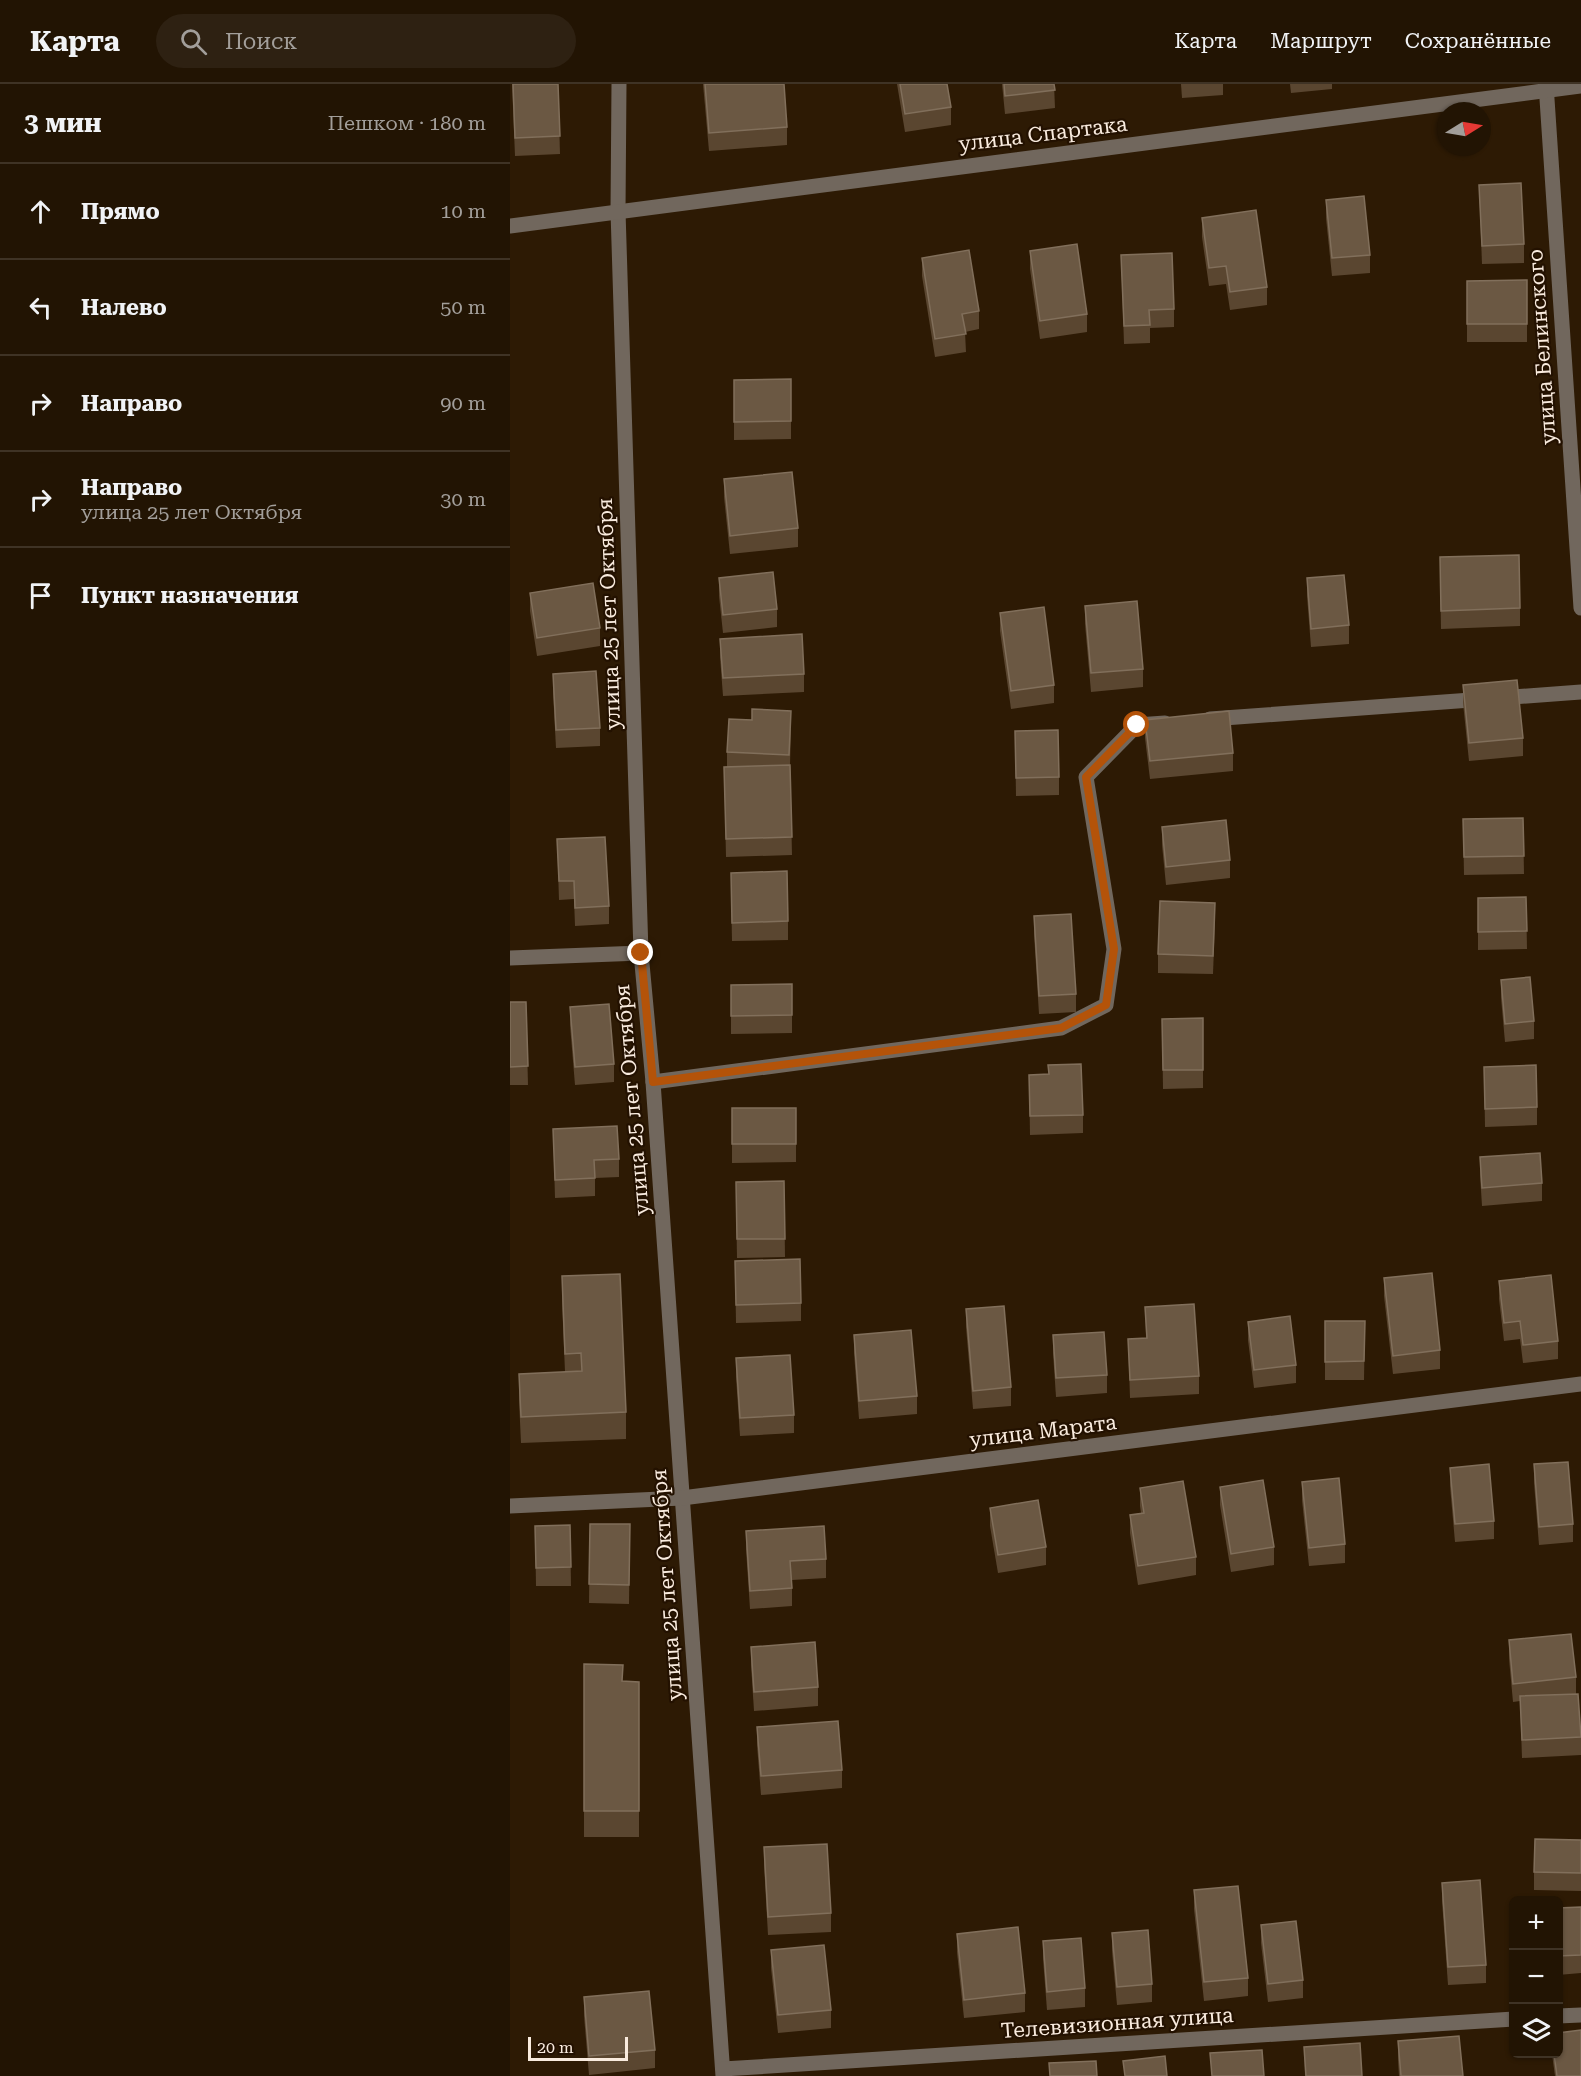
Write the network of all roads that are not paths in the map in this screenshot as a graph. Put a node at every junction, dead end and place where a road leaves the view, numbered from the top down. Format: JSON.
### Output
{"nodes":[{"id":1,"x":619,"y":84,"type":"edge"},
{"id":2,"x":1581,"y":86,"type":"edge"},
{"id":3,"x":1546,"y":87,"type":"edge"},
{"id":4,"x":618,"y":211,"type":"junction"},
{"id":5,"x":510,"y":226,"type":"edge"},
{"id":6,"x":1581,"y":608,"type":"edge"},
{"id":7,"x":1581,"y":693,"type":"edge"},
{"id":8,"x":641,"y":953,"type":"junction"},
{"id":9,"x":510,"y":958,"type":"edge"},
{"id":10,"x":653,"y":1082,"type":"junction"},
{"id":11,"x":1581,"y":1384,"type":"edge"},
{"id":12,"x":682,"y":1498,"type":"junction"},
{"id":13,"x":510,"y":1506,"type":"edge"},
{"id":14,"x":1581,"y":2014,"type":"edge"},
{"id":15,"x":1563,"y":2016,"type":"edge"},
{"id":16,"x":1509,"y":2019,"type":"edge"},
{"id":17,"x":723,"y":2072,"type":"edge"}],
"edges":[{"from":1,"to":4,"type":"street","name":"улица 25 лет Октября"},
{"from":2,"to":3,"type":"street","name":"улица Спартака"},
{"from":3,"to":4,"type":"street","name":"улица Спартака"},
{"from":3,"to":6,"type":"street","name":"улица Белинского"},
{"from":4,"to":5,"type":"street","name":"улица Спартака"},
{"from":4,"to":8,"type":"street","name":"улица 25 лет Октября"},
{"from":7,"to":10,"type":"street"},
{"from":8,"to":9,"type":"street"},
{"from":8,"to":10,"type":"street","name":"улица 25 лет Октября"},
{"from":10,"to":12,"type":"street","name":"улица 25 лет Октября"},
{"from":11,"to":12,"type":"street","name":"улица Марата"},
{"from":12,"to":13,"type":"street","name":"улица Марата"},
{"from":12,"to":17,"type":"street","name":"улица 25 лет Октября"},
{"from":14,"to":15,"type":"street"},
{"from":16,"to":17,"type":"street","name":"Телевизионная улица"}]}
